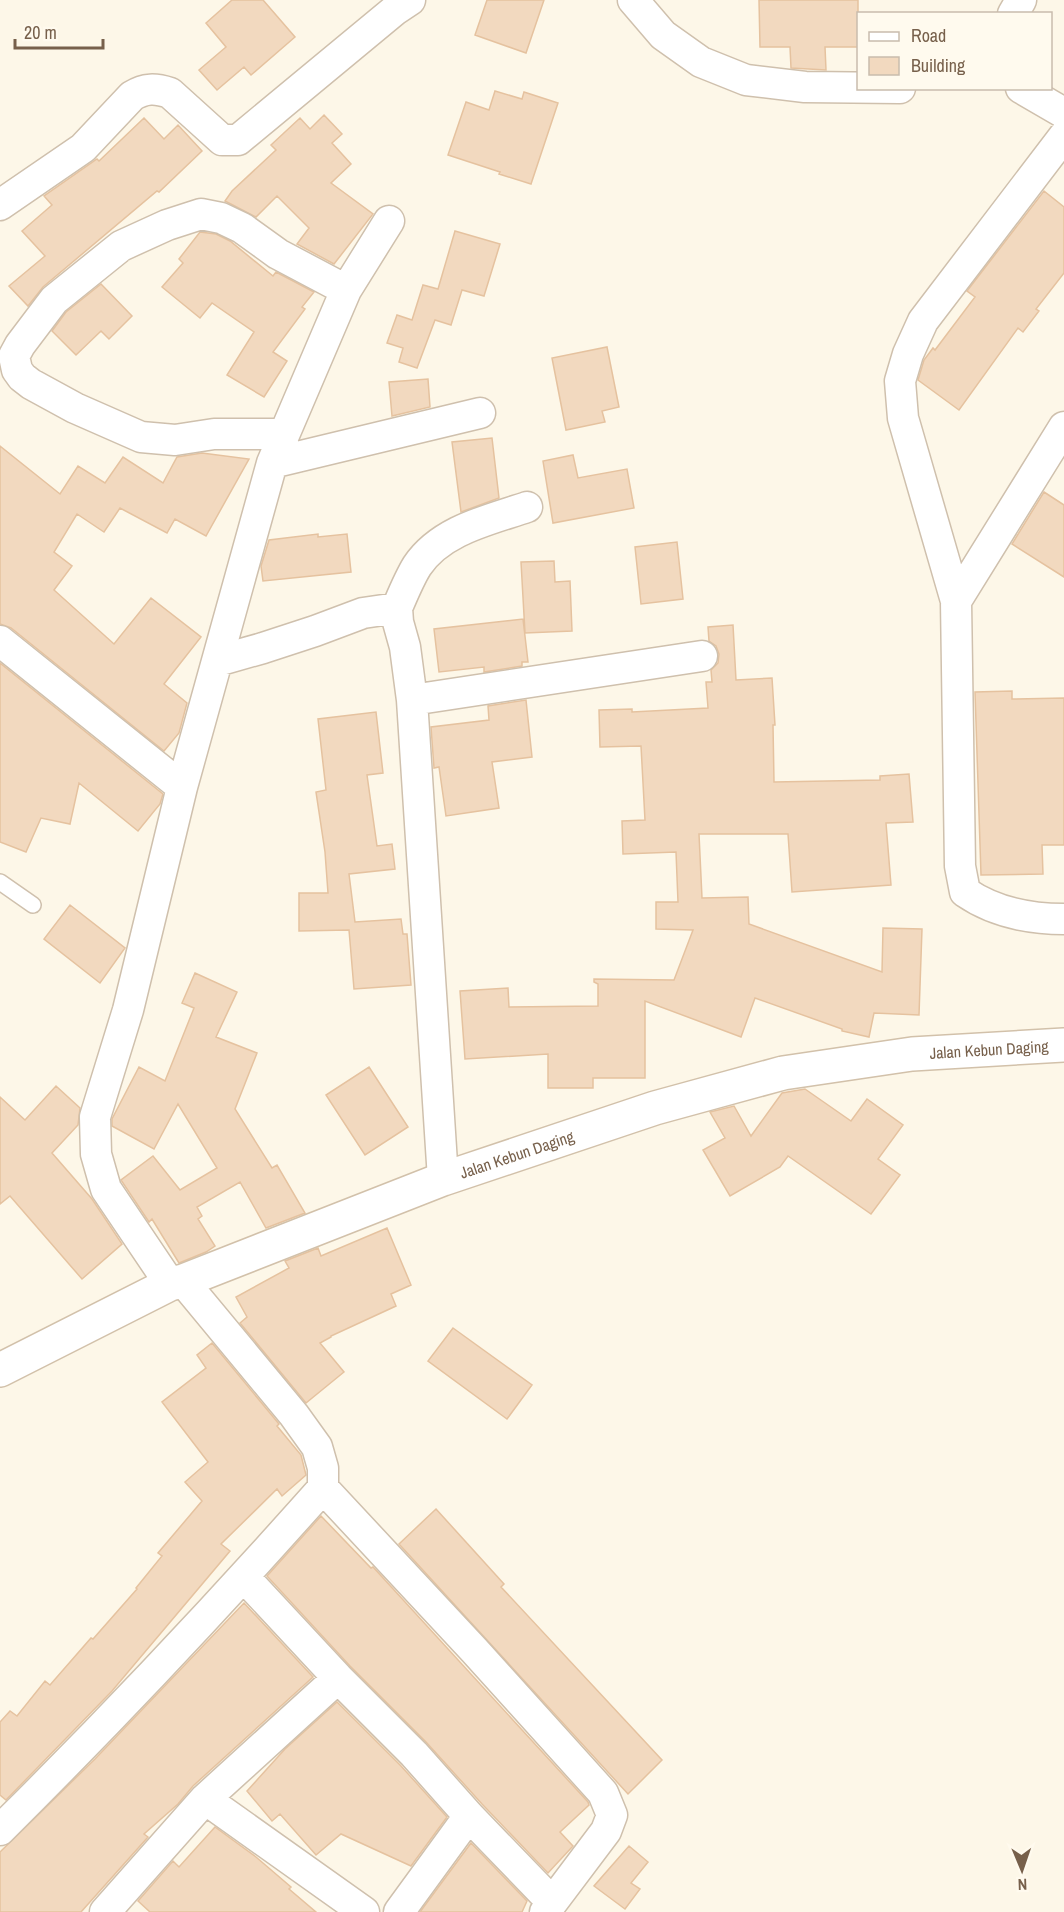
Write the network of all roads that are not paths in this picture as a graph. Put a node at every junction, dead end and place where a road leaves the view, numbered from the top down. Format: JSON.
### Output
{"nodes":[{"id":1,"x":410,"y":0,"type":"edge"},
{"id":2,"x":633,"y":0,"type":"edge"},
{"id":3,"x":857,"y":88,"type":"edge"},
{"id":4,"x":1024,"y":90,"type":"edge"},
{"id":5,"x":1064,"y":113,"type":"edge"},
{"id":6,"x":1064,"y":136,"type":"edge"},
{"id":7,"x":0,"y":206,"type":"edge"},
{"id":8,"x":390,"y":221,"type":"dead end"},
{"id":9,"x":346,"y":290,"type":"junction"},
{"id":10,"x":480,"y":413,"type":"dead end"},
{"id":11,"x":1064,"y":427,"type":"edge"},
{"id":12,"x":284,"y":434,"type":"junction"},
{"id":13,"x":272,"y":463,"type":"junction"},
{"id":14,"x":527,"y":507,"type":"dead end"},
{"id":15,"x":956,"y":601,"type":"junction"},
{"id":16,"x":397,"y":608,"type":"junction"},
{"id":17,"x":0,"y":641,"type":"edge"},
{"id":18,"x":702,"y":656,"type":"dead end"},
{"id":19,"x":217,"y":661,"type":"junction"},
{"id":20,"x":412,"y":700,"type":"junction"},
{"id":21,"x":182,"y":787,"type":"junction"},
{"id":22,"x":0,"y":882,"type":"edge"},
{"id":23,"x":33,"y":905,"type":"dead end"},
{"id":24,"x":1064,"y":919,"type":"edge"},
{"id":25,"x":1064,"y":1045,"type":"edge"},
{"id":26,"x":443,"y":1179,"type":"junction"},
{"id":27,"x":176,"y":1282,"type":"junction"},
{"id":28,"x":0,"y":1370,"type":"edge"},
{"id":29,"x":323,"y":1488,"type":"junction"},
{"id":30,"x":244,"y":1577,"type":"junction"},
{"id":31,"x":338,"y":1678,"type":"junction"},
{"id":32,"x":205,"y":1799,"type":"junction"},
{"id":33,"x":469,"y":1816,"type":"junction"},
{"id":34,"x":0,"y":1830,"type":"edge"},
{"id":35,"x":548,"y":1907,"type":"edge"},
{"id":36,"x":117,"y":1908,"type":"edge"},
{"id":37,"x":364,"y":1912,"type":"edge"},
{"id":38,"x":399,"y":1912,"type":"edge"}],
"edges":[{"from":1,"to":7,"type":"street"},
{"from":2,"to":3,"type":"street"},
{"from":4,"to":5,"type":"street"},
{"from":6,"to":15,"type":"street"},
{"from":8,"to":9,"type":"street"},
{"from":9,"to":12,"type":"street"},
{"from":9,"to":12,"type":"street"},
{"from":10,"to":13,"type":"street"},
{"from":11,"to":15,"type":"street"},
{"from":12,"to":13,"type":"street"},
{"from":13,"to":19,"type":"street"},
{"from":14,"to":16,"type":"street"},
{"from":15,"to":24,"type":"street"},
{"from":16,"to":19,"type":"street"},
{"from":16,"to":20,"type":"street"},
{"from":17,"to":21,"type":"street"},
{"from":18,"to":20,"type":"street"},
{"from":19,"to":21,"type":"street"},
{"from":20,"to":26,"type":"street"},
{"from":21,"to":27,"type":"street"},
{"from":22,"to":23,"type":"lane"},
{"from":25,"to":26,"type":"street","name":"Jalan Kebun Daging"},
{"from":26,"to":27,"type":"street","name":"Jalan Kebun Daging"},
{"from":27,"to":28,"type":"street","name":"Jalan Kebun Daging"},
{"from":27,"to":29,"type":"street"},
{"from":29,"to":30,"type":"street"},
{"from":29,"to":35,"type":"street"},
{"from":30,"to":31,"type":"street"},
{"from":30,"to":34,"type":"street"},
{"from":31,"to":32,"type":"street"},
{"from":31,"to":33,"type":"street"},
{"from":32,"to":36,"type":"street"},
{"from":32,"to":37,"type":"street"},
{"from":33,"to":35,"type":"street"},
{"from":33,"to":38,"type":"street"}]}
